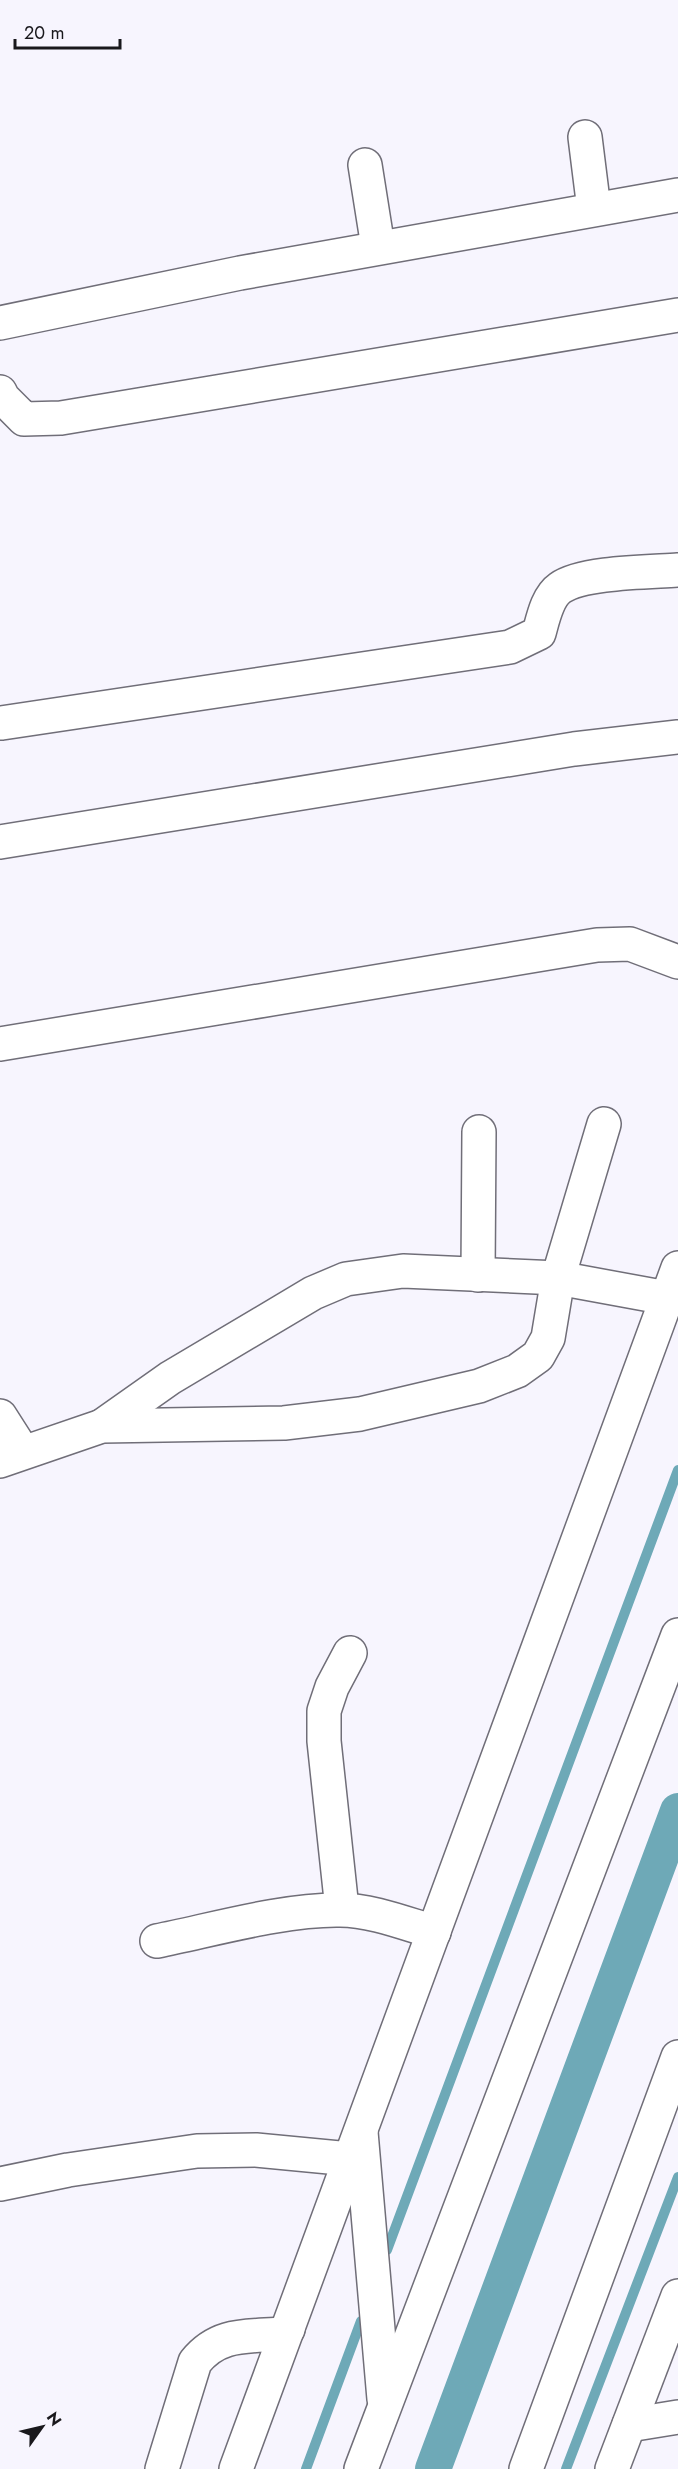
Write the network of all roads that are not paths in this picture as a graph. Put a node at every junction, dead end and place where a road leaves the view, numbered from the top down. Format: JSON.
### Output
{"nodes":[{"id":1,"x":585,"y":137,"type":"dead end"},
{"id":2,"x":365,"y":165,"type":"dead end"},
{"id":3,"x":678,"y":195,"type":"edge"},
{"id":4,"x":594,"y":209,"type":"junction"},
{"id":5,"x":378,"y":247,"type":"junction"},
{"id":6,"x":678,"y":315,"type":"edge"},
{"id":7,"x":0,"y":323,"type":"edge"},
{"id":8,"x":0,"y":392,"type":"edge"},
{"id":9,"x":678,"y":570,"type":"edge"},
{"id":10,"x":2,"y":723,"type":"dead end"},
{"id":11,"x":678,"y":737,"type":"edge"},
{"id":12,"x":0,"y":842,"type":"edge"},
{"id":13,"x":678,"y":962,"type":"edge"},
{"id":14,"x":0,"y":1044,"type":"edge"},
{"id":15,"x":604,"y":1124,"type":"dead end"},
{"id":16,"x":479,"y":1132,"type":"dead end"},
{"id":17,"x":478,"y":1275,"type":"junction"},
{"id":18,"x":558,"y":1278,"type":"junction"},
{"id":19,"x":673,"y":1283,"type":"edge"},
{"id":20,"x":0,"y":1416,"type":"edge"},
{"id":21,"x":102,"y":1426,"type":"junction"},
{"id":22,"x":12,"y":1456,"type":"edge"},
{"id":23,"x":678,"y":1635,"type":"edge"},
{"id":24,"x":350,"y":1653,"type":"dead end"},
{"id":25,"x":342,"y":1909,"type":"junction"},
{"id":26,"x":434,"y":1932,"type":"junction"},
{"id":27,"x":157,"y":1941,"type":"dead end"},
{"id":28,"x":678,"y":2057,"type":"edge"},
{"id":29,"x":356,"y":2145,"type":"junction"},
{"id":30,"x":0,"y":2184,"type":"edge"},
{"id":31,"x":678,"y":2296,"type":"edge"},
{"id":32,"x":288,"y":2329,"type":"junction"},
{"id":33,"x":384,"y":2406,"type":"junction"},
{"id":34,"x":678,"y":2416,"type":"edge"},
{"id":35,"x":629,"y":2425,"type":"junction"},
{"id":36,"x":162,"y":2469,"type":"edge"},
{"id":37,"x":237,"y":2469,"type":"edge"},
{"id":38,"x":361,"y":2469,"type":"edge"},
{"id":39,"x":526,"y":2469,"type":"edge"},
{"id":40,"x":612,"y":2469,"type":"edge"}],
"edges":[{"from":1,"to":4,"type":"main road"},
{"from":2,"to":5,"type":"main road"},
{"from":3,"to":4,"type":"main road"},
{"from":4,"to":5,"type":"main road"},
{"from":5,"to":7,"type":"main road"},
{"from":6,"to":8,"type":"main road"},
{"from":9,"to":10,"type":"main road"},
{"from":11,"to":12,"type":"main road"},
{"from":13,"to":14,"type":"main road"},
{"from":15,"to":18,"type":"main road"},
{"from":16,"to":17,"type":"main road"},
{"from":17,"to":18,"type":"main road"},
{"from":17,"to":21,"type":"main road"},
{"from":18,"to":19,"type":"main road"},
{"from":18,"to":21,"type":"main road"},
{"from":19,"to":26,"type":"main road"},
{"from":20,"to":22,"type":"main road"},
{"from":21,"to":22,"type":"main road"},
{"from":23,"to":33,"type":"main road"},
{"from":24,"to":25,"type":"main road"},
{"from":25,"to":26,"type":"main road"},
{"from":25,"to":27,"type":"main road"},
{"from":26,"to":29,"type":"main road"},
{"from":28,"to":39,"type":"main road"},
{"from":29,"to":30,"type":"main road"},
{"from":29,"to":32,"type":"main road"},
{"from":29,"to":33,"type":"main road"},
{"from":31,"to":35,"type":"main road"},
{"from":32,"to":36,"type":"main road"},
{"from":32,"to":37,"type":"main road"},
{"from":33,"to":38,"type":"main road"},
{"from":34,"to":35,"type":"main road"},
{"from":35,"to":40,"type":"main road"}]}
